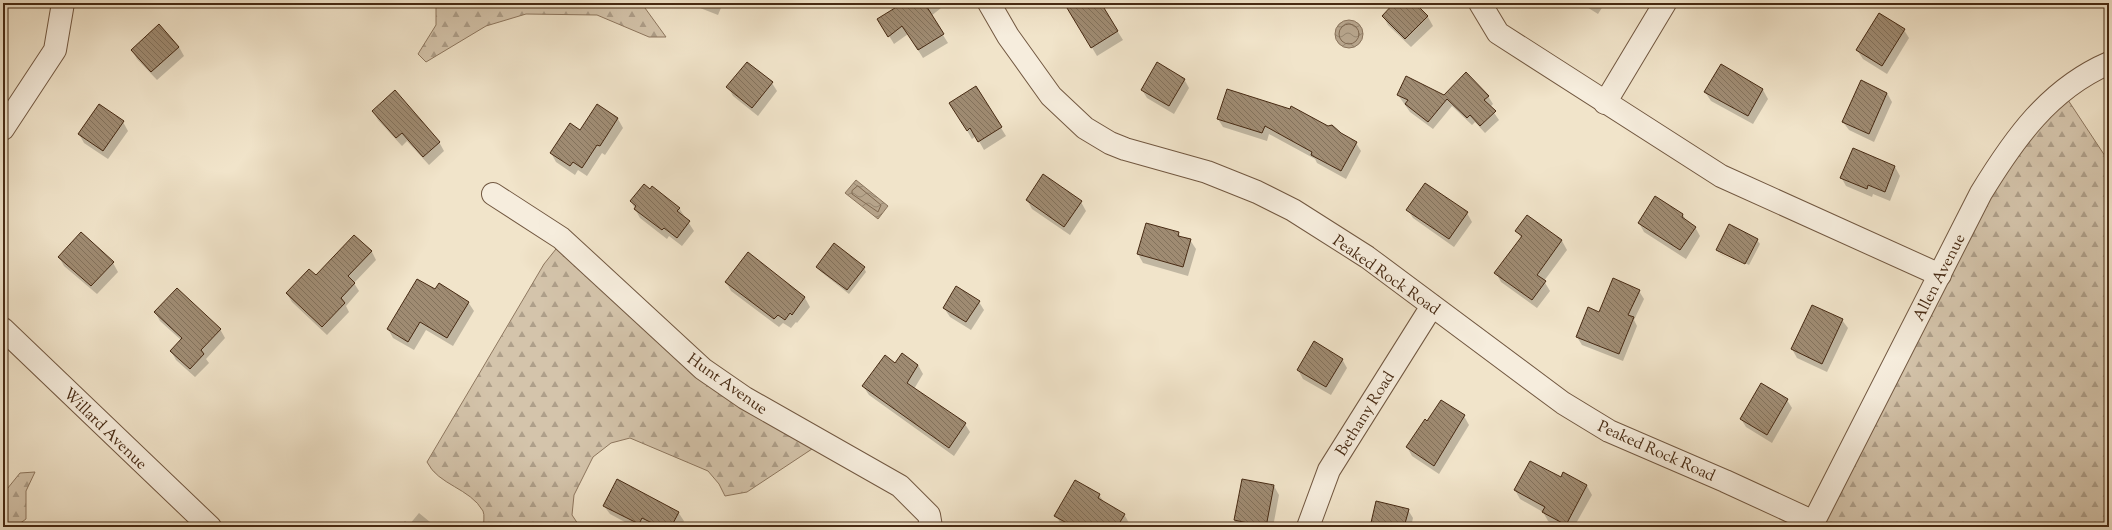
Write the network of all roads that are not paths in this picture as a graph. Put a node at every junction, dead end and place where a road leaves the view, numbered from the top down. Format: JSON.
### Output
{"nodes":[{"id":1,"x":63,"y":3,"type":"edge"},
{"id":2,"x":989,"y":3,"type":"edge"},
{"id":3,"x":1480,"y":3,"type":"edge"},
{"id":4,"x":1665,"y":3,"type":"edge"},
{"id":5,"x":2109,"y":63,"type":"edge"},
{"id":6,"x":1605,"y":103,"type":"junction"},
{"id":7,"x":3,"y":129,"type":"edge"},
{"id":8,"x":493,"y":194,"type":"dead end"},
{"id":9,"x":1940,"y":275,"type":"junction"},
{"id":10,"x":1432,"y":306,"type":"junction"},
{"id":11,"x":3,"y":328,"type":"edge"},
{"id":12,"x":1812,"y":525,"type":"edge"},
{"id":13,"x":210,"y":527,"type":"edge"},
{"id":14,"x":931,"y":527,"type":"edge"},
{"id":15,"x":1308,"y":527,"type":"edge"}],
"edges":[{"from":1,"to":7,"type":"street"},
{"from":2,"to":10,"type":"street","name":"Peaked Rock Road"},
{"from":3,"to":6,"type":"street"},
{"from":4,"to":6,"type":"street"},
{"from":5,"to":9,"type":"street","name":"Allen Avenue"},
{"from":6,"to":9,"type":"street"},
{"from":8,"to":14,"type":"street","name":"Hunt Avenue"},
{"from":9,"to":12,"type":"street","name":"Allen Avenue"},
{"from":10,"to":12,"type":"street","name":"Peaked Rock Road"},
{"from":10,"to":15,"type":"street","name":"Bethany Road"},
{"from":11,"to":13,"type":"street","name":"Willard Avenue"}]}
